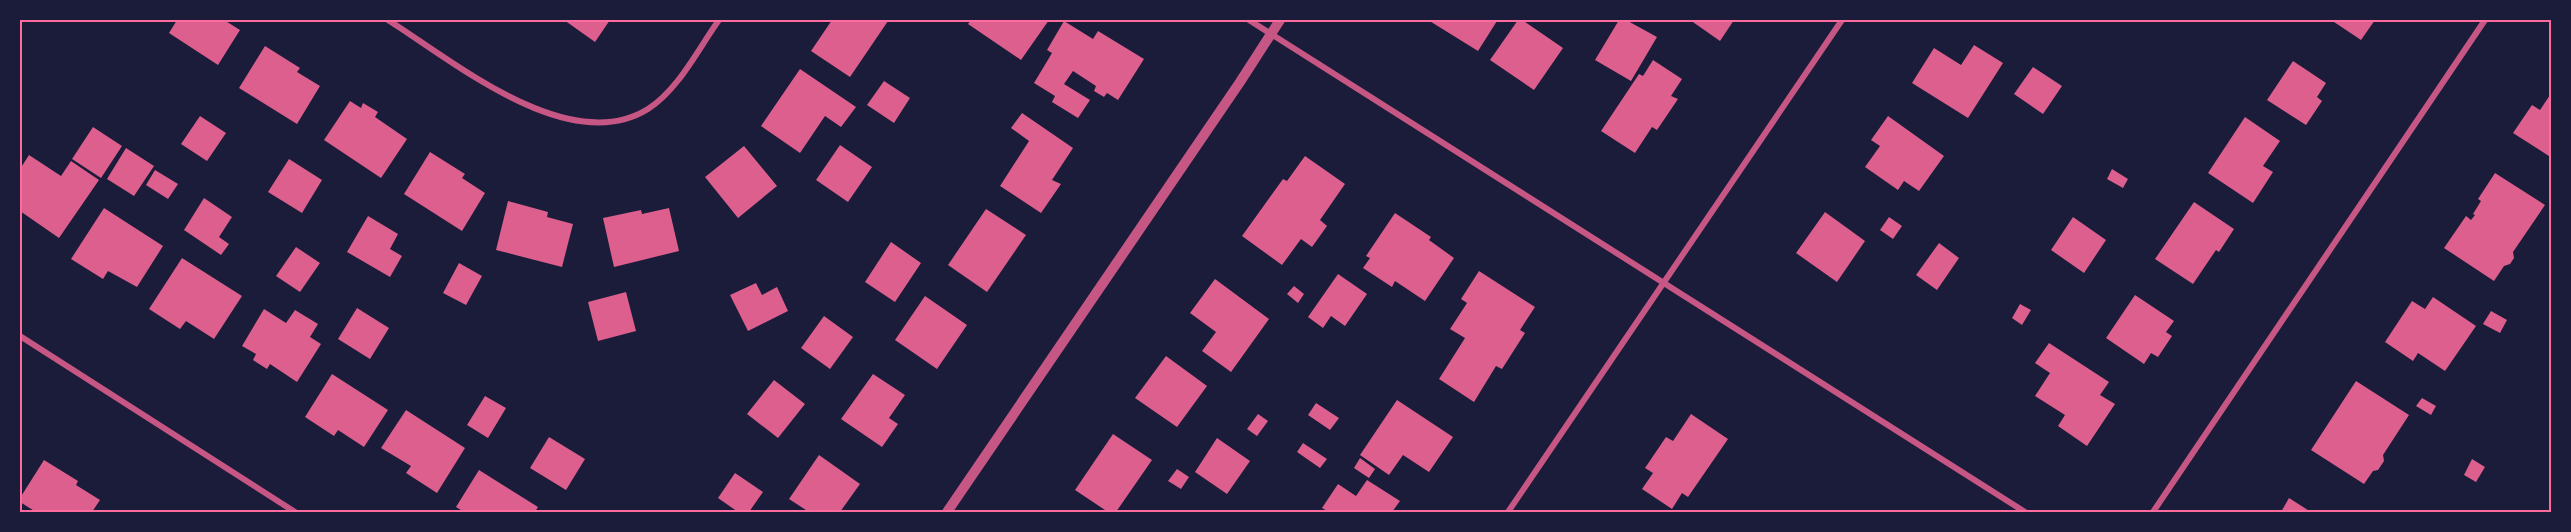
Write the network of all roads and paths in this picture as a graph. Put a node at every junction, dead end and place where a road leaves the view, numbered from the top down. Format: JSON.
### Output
{"nodes":[{"id":1,"x":388,"y":20,"type":"edge"},
{"id":2,"x":719,"y":20,"type":"edge"},
{"id":3,"x":1249,"y":20,"type":"edge"},
{"id":4,"x":1280,"y":20,"type":"edge"},
{"id":5,"x":1842,"y":20,"type":"edge"},
{"id":6,"x":2485,"y":20,"type":"edge"},
{"id":7,"x":1270,"y":33,"type":"junction"},
{"id":8,"x":1663,"y":283,"type":"junction"},
{"id":9,"x":20,"y":336,"type":"edge"},
{"id":10,"x":296,"y":513,"type":"edge"},
{"id":11,"x":947,"y":513,"type":"edge"},
{"id":12,"x":1508,"y":513,"type":"edge"},
{"id":13,"x":2025,"y":513,"type":"edge"},
{"id":14,"x":2153,"y":513,"type":"edge"}],
"edges":[{"from":1,"to":2,"type":"street"},
{"from":3,"to":7,"type":"street"},
{"from":4,"to":7,"type":"street"},
{"from":5,"to":8,"type":"street"},
{"from":6,"to":14,"type":"street"},
{"from":7,"to":8,"type":"street"},
{"from":7,"to":11,"type":"street"},
{"from":8,"to":12,"type":"street"},
{"from":8,"to":13,"type":"street"},
{"from":9,"to":10,"type":"street"}]}
